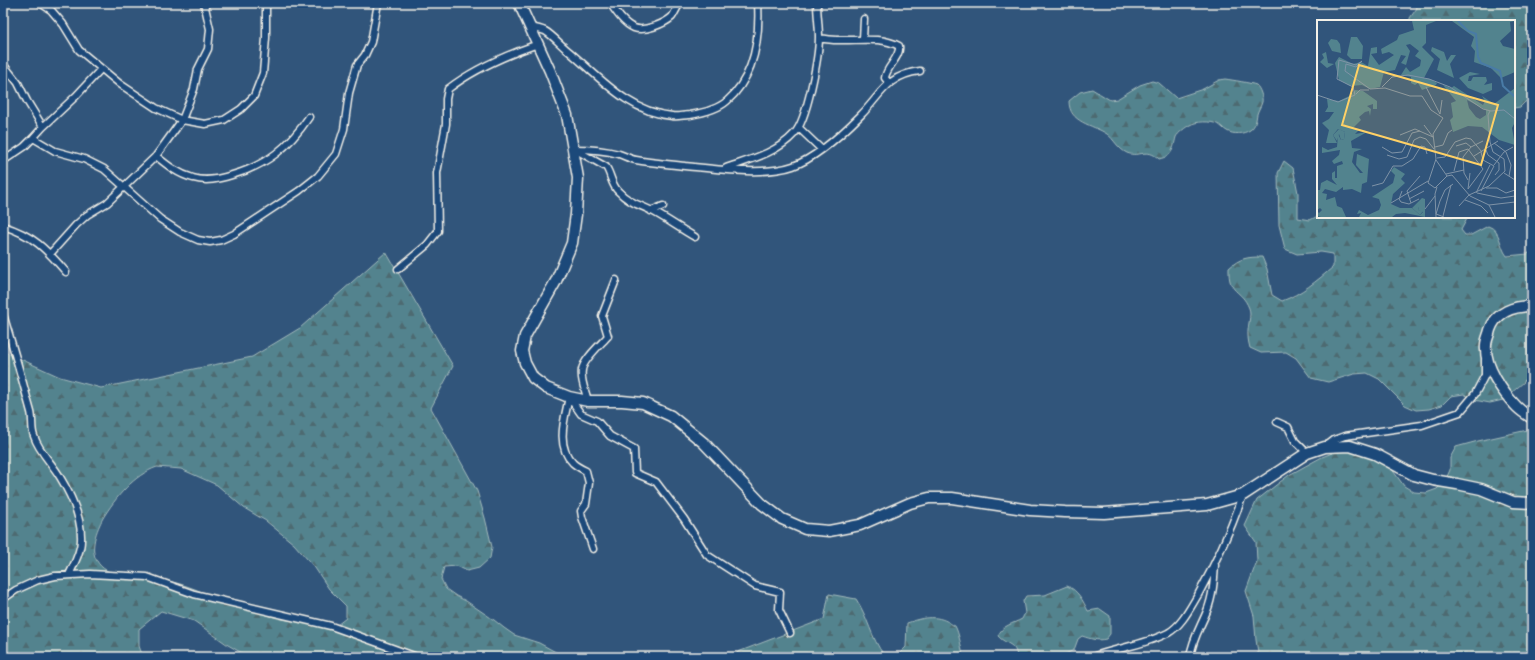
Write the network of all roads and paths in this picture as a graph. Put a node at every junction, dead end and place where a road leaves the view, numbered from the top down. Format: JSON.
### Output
{"nodes":[{"id":1,"x":40,"y":3,"type":"edge"},
{"id":2,"x":204,"y":3,"type":"edge"},
{"id":3,"x":266,"y":3,"type":"edge"},
{"id":4,"x":378,"y":3,"type":"edge"},
{"id":5,"x":519,"y":3,"type":"edge"},
{"id":6,"x":610,"y":3,"type":"edge"},
{"id":7,"x":680,"y":3,"type":"edge"},
{"id":8,"x":758,"y":3,"type":"edge"},
{"id":9,"x":817,"y":3,"type":"edge"},
{"id":10,"x":864,"y":19,"type":"dead end"},
{"id":11,"x":530,"y":27,"type":"junction"},
{"id":12,"x":819,"y":38,"type":"junction"},
{"id":13,"x":864,"y":39,"type":"junction"},
{"id":14,"x":538,"y":44,"type":"junction"},
{"id":15,"x":3,"y":64,"type":"edge"},
{"id":16,"x":101,"y":69,"type":"junction"},
{"id":17,"x":920,"y":71,"type":"dead end"},
{"id":18,"x":889,"y":83,"type":"junction"},
{"id":19,"x":309,"y":117,"type":"dead end"},
{"id":20,"x":182,"y":120,"type":"junction"},
{"id":21,"x":43,"y":126,"type":"junction"},
{"id":22,"x":799,"y":128,"type":"junction"},
{"id":23,"x":33,"y":138,"type":"junction"},
{"id":24,"x":574,"y":149,"type":"junction"},
{"id":25,"x":821,"y":149,"type":"junction"},
{"id":26,"x":156,"y":156,"type":"junction"},
{"id":27,"x":3,"y":161,"type":"edge"},
{"id":28,"x":722,"y":169,"type":"junction"},
{"id":29,"x":124,"y":186,"type":"junction"},
{"id":30,"x":663,"y":206,"type":"dead end"},
{"id":31,"x":651,"y":211,"type":"junction"},
{"id":32,"x":3,"y":226,"type":"edge"},
{"id":33,"x":695,"y":237,"type":"dead end"},
{"id":34,"x":50,"y":254,"type":"junction"},
{"id":35,"x":398,"y":269,"type":"dead end"},
{"id":36,"x":66,"y":272,"type":"dead end"},
{"id":37,"x":616,"y":280,"type":"dead end"},
{"id":38,"x":1532,"y":306,"type":"edge"},
{"id":39,"x":3,"y":314,"type":"edge"},
{"id":40,"x":1486,"y":344,"type":"junction"},
{"id":41,"x":569,"y":397,"type":"junction"},
{"id":42,"x":588,"y":401,"type":"junction"},
{"id":43,"x":1532,"y":418,"type":"edge"},
{"id":44,"x":1277,"y":422,"type":"dead end"},
{"id":45,"x":1325,"y":447,"type":"junction"},
{"id":46,"x":1307,"y":453,"type":"junction"},
{"id":47,"x":1243,"y":495,"type":"junction"},
{"id":48,"x":1532,"y":503,"type":"edge"},
{"id":49,"x":593,"y":549,"type":"dead end"},
{"id":50,"x":1215,"y":564,"type":"junction"},
{"id":51,"x":69,"y":575,"type":"junction"},
{"id":52,"x":3,"y":599,"type":"edge"},
{"id":53,"x":790,"y":633,"type":"dead end"},
{"id":54,"x":417,"y":657,"type":"edge"},
{"id":55,"x":1092,"y":657,"type":"edge"},
{"id":56,"x":1190,"y":657,"type":"edge"}],
"edges":[{"from":1,"to":16,"type":"street"},
{"from":2,"to":20,"type":"street"},
{"from":3,"to":20,"type":"street"},
{"from":4,"to":29,"type":"street"},
{"from":5,"to":11,"type":"highway"},
{"from":6,"to":7,"type":"street"},
{"from":8,"to":11,"type":"street"},
{"from":9,"to":12,"type":"street"},
{"from":10,"to":13,"type":"street"},
{"from":11,"to":14,"type":"highway"},
{"from":12,"to":13,"type":"street"},
{"from":12,"to":22,"type":"street"},
{"from":13,"to":18,"type":"street"},
{"from":14,"to":24,"type":"highway"},
{"from":14,"to":35,"type":"street"},
{"from":15,"to":21,"type":"street"},
{"from":16,"to":20,"type":"street"},
{"from":16,"to":21,"type":"street"},
{"from":17,"to":18,"type":"street"},
{"from":18,"to":25,"type":"street"},
{"from":19,"to":26,"type":"street"},
{"from":20,"to":26,"type":"street"},
{"from":21,"to":23,"type":"street"},
{"from":22,"to":25,"type":"street"},
{"from":22,"to":28,"type":"street"},
{"from":23,"to":27,"type":"street"},
{"from":23,"to":29,"type":"street"},
{"from":24,"to":28,"type":"street"},
{"from":24,"to":31,"type":"street"},
{"from":24,"to":41,"type":"highway"},
{"from":25,"to":28,"type":"street"},
{"from":26,"to":29,"type":"street"},
{"from":29,"to":34,"type":"street"},
{"from":30,"to":31,"type":"street"},
{"from":31,"to":33,"type":"street"},
{"from":32,"to":34,"type":"street"},
{"from":34,"to":36,"type":"street"},
{"from":37,"to":42,"type":"street"},
{"from":38,"to":40,"type":"highway"},
{"from":39,"to":51,"type":"street"},
{"from":40,"to":43,"type":"highway"},
{"from":40,"to":45,"type":"street"},
{"from":41,"to":42,"type":"highway"},
{"from":41,"to":49,"type":"street"},
{"from":41,"to":53,"type":"street"},
{"from":42,"to":47,"type":"highway"},
{"from":44,"to":46,"type":"street"},
{"from":45,"to":46,"type":"highway"},
{"from":45,"to":48,"type":"highway"},
{"from":46,"to":47,"type":"highway"},
{"from":47,"to":50,"type":"street"},
{"from":50,"to":55,"type":"street"},
{"from":50,"to":56,"type":"street"},
{"from":51,"to":52,"type":"street"},
{"from":51,"to":54,"type":"street"}]}
